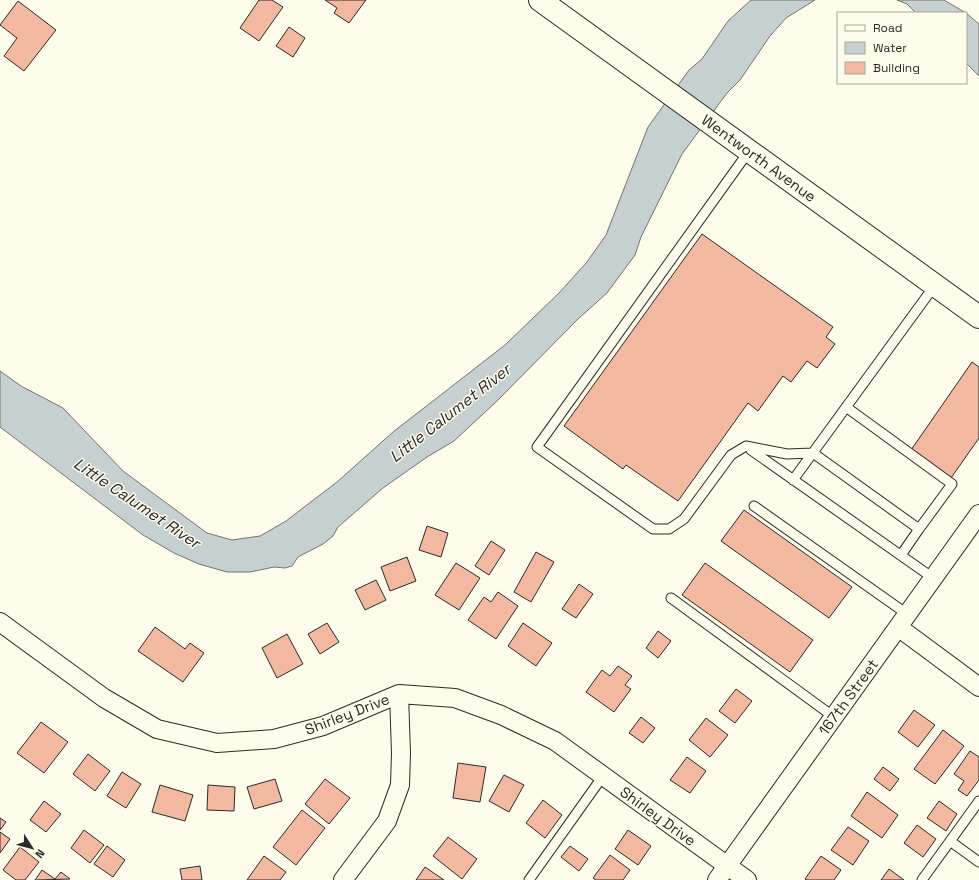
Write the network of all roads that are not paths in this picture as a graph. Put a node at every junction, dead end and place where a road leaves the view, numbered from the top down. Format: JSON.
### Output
{"nodes":[{"id":1,"x":540,"y":0,"type":"edge"},
{"id":2,"x":749,"y":151,"type":"junction"},
{"id":3,"x":935,"y":285,"type":"junction"},
{"id":4,"x":979,"y":317,"type":"edge"},
{"id":5,"x":846,"y":407,"type":"junction"},
{"id":6,"x":746,"y":446,"type":"junction"},
{"id":7,"x":813,"y":453,"type":"junction"},
{"id":8,"x":794,"y":480,"type":"junction"},
{"id":9,"x":754,"y":506,"type":"dead end"},
{"id":10,"x":979,"y":514,"type":"edge"},
{"id":11,"x":919,"y":529,"type":"junction"},
{"id":12,"x":901,"y":555,"type":"junction"},
{"id":13,"x":933,"y":578,"type":"junction"},
{"id":14,"x":671,"y":598,"type":"dead end"},
{"id":15,"x":902,"y":621,"type":"junction"},
{"id":16,"x":0,"y":622,"type":"edge"},
{"id":17,"x":979,"y":687,"type":"edge"},
{"id":18,"x":399,"y":694,"type":"junction"},
{"id":19,"x":834,"y":717,"type":"junction"},
{"id":20,"x":603,"y":776,"type":"junction"},
{"id":21,"x":979,"y":801,"type":"edge"},
{"id":22,"x":950,"y":841,"type":"junction"},
{"id":23,"x":979,"y":862,"type":"edge"},
{"id":24,"x":727,"y":866,"type":"junction"},
{"id":25,"x":343,"y":880,"type":"edge"},
{"id":26,"x":528,"y":880,"type":"edge"},
{"id":27,"x":717,"y":880,"type":"edge"},
{"id":28,"x":747,"y":880,"type":"edge"},
{"id":29,"x":922,"y":880,"type":"edge"}],
"edges":[{"from":1,"to":2,"type":"street","name":"Wentworth Avenue"},
{"from":2,"to":3,"type":"street","name":"Wentworth Avenue"},
{"from":2,"to":6,"type":"lane"},
{"from":3,"to":4,"type":"street","name":"Wentworth Avenue"},
{"from":3,"to":5,"type":"lane"},
{"from":5,"to":7,"type":"lane"},
{"from":5,"to":11,"type":"lane"},
{"from":6,"to":7,"type":"lane"},
{"from":6,"to":8,"type":"lane"},
{"from":7,"to":8,"type":"lane"},
{"from":7,"to":11,"type":"lane"},
{"from":8,"to":12,"type":"lane"},
{"from":9,"to":15,"type":"lane"},
{"from":10,"to":13,"type":"street","name":"167th Street"},
{"from":11,"to":12,"type":"lane"},
{"from":12,"to":13,"type":"lane"},
{"from":13,"to":15,"type":"street","name":"167th Street"},
{"from":14,"to":19,"type":"lane"},
{"from":15,"to":17,"type":"street"},
{"from":15,"to":19,"type":"street","name":"167th Street"},
{"from":16,"to":18,"type":"street","name":"Shirley Drive"},
{"from":18,"to":20,"type":"street","name":"Shirley Drive"},
{"from":18,"to":25,"type":"street"},
{"from":19,"to":24,"type":"street","name":"167th Street"},
{"from":20,"to":24,"type":"street","name":"Shirley Drive"},
{"from":20,"to":26,"type":"lane"},
{"from":21,"to":22,"type":"lane"},
{"from":22,"to":23,"type":"lane"},
{"from":22,"to":29,"type":"lane"},
{"from":24,"to":27,"type":"street","name":"167th Street"},
{"from":24,"to":28,"type":"street","name":"Shirley Drive"}]}
